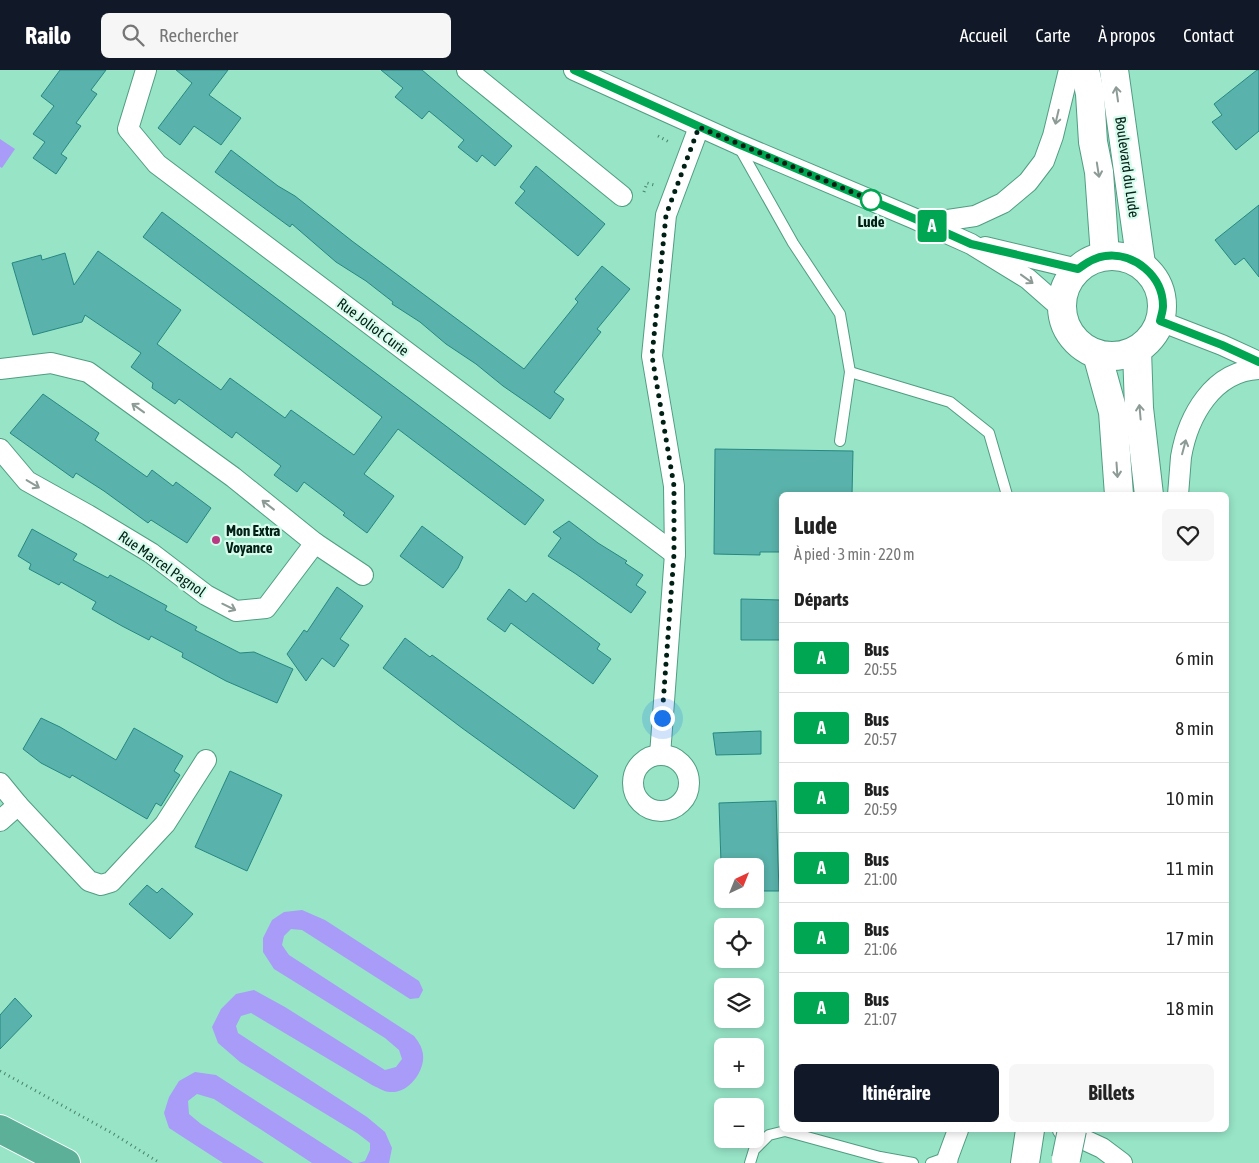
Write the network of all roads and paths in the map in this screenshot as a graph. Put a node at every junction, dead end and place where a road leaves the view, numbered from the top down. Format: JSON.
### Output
{"nodes":[{"id":1,"x":146,"y":70,"type":"edge"},
{"id":2,"x":467,"y":70,"type":"edge"},
{"id":3,"x":574,"y":70,"type":"edge"},
{"id":4,"x":1068,"y":70,"type":"edge"},
{"id":5,"x":1085,"y":70,"type":"edge"},
{"id":6,"x":1114,"y":70,"type":"edge"},
{"id":7,"x":699,"y":127,"type":"junction"},
{"id":8,"x":738,"y":144,"type":"junction"},
{"id":9,"x":622,"y":196,"type":"dead end"},
{"id":10,"x":913,"y":218,"type":"junction"},
{"id":11,"x":971,"y":244,"type":"junction"},
{"id":12,"x":1105,"y":256,"type":"junction"},
{"id":13,"x":1141,"y":264,"type":"junction"},
{"id":14,"x":1078,"y":269,"type":"junction"},
{"id":15,"x":1062,"y":308,"type":"junction"},
{"id":16,"x":1160,"y":321,"type":"junction"},
{"id":17,"x":1137,"y":350,"type":"junction"},
{"id":18,"x":1097,"y":354,"type":"junction"},
{"id":19,"x":1259,"y":362,"type":"edge"},
{"id":20,"x":0,"y":369,"type":"edge"},
{"id":21,"x":1259,"y":369,"type":"edge"},
{"id":22,"x":850,"y":372,"type":"junction"},
{"id":23,"x":840,"y":441,"type":"dead end"},
{"id":24,"x":0,"y":449,"type":"edge"},
{"id":25,"x":1006,"y":492,"type":"edge"},
{"id":26,"x":1118,"y":492,"type":"edge"},
{"id":27,"x":1149,"y":492,"type":"edge"},
{"id":28,"x":1178,"y":492,"type":"edge"},
{"id":29,"x":316,"y":543,"type":"junction"},
{"id":30,"x":674,"y":554,"type":"junction"},
{"id":31,"x":363,"y":575,"type":"dead end"},
{"id":32,"x":660,"y":755,"type":"dead end"},
{"id":33,"x":206,"y":760,"type":"dead end"},
{"id":34,"x":0,"y":783,"type":"edge"},
{"id":35,"x":18,"y":805,"type":"junction"},
{"id":36,"x":0,"y":821,"type":"edge"},
{"id":37,"x":0,"y":1071,"type":"edge"},
{"id":38,"x":0,"y":1129,"type":"edge"},
{"id":39,"x":781,"y":1132,"type":"edge"},
{"id":40,"x":789,"y":1132,"type":"edge"},
{"id":41,"x":957,"y":1132,"type":"edge"},
{"id":42,"x":1029,"y":1132,"type":"edge"},
{"id":43,"x":1067,"y":1132,"type":"edge"},
{"id":44,"x":1072,"y":1132,"type":"edge"},
{"id":45,"x":0,"y":1144,"type":"edge"},
{"id":46,"x":942,"y":1161,"type":"edge"},
{"id":47,"x":1066,"y":1161,"type":"edge"},
{"id":48,"x":33,"y":1163,"type":"edge"},
{"id":49,"x":66,"y":1163,"type":"edge"},
{"id":50,"x":160,"y":1163,"type":"edge"},
{"id":51,"x":750,"y":1163,"type":"edge"},
{"id":52,"x":913,"y":1163,"type":"edge"},
{"id":53,"x":1025,"y":1163,"type":"edge"},
{"id":54,"x":1122,"y":1163,"type":"edge"}],
"edges":[{"from":1,"to":30,"type":"street","name":"Rue Joliot Curie"},
{"from":2,"to":9,"type":"street"},
{"from":3,"to":7,"type":"street"},
{"from":4,"to":10,"type":"street","one_way":true},
{"from":5,"to":12,"type":"main road","name":"Boulevard du Lude","one_way":true},
{"from":13,"to":6,"type":"main road","name":"Boulevard du Lude","one_way":true},
{"from":7,"to":8,"type":"street"},
{"from":7,"to":30,"type":"street"},
{"from":8,"to":10,"type":"street"},
{"from":8,"to":22,"type":"lane"},
{"from":10,"to":11,"type":"street"},
{"from":11,"to":14,"type":"street"},
{"from":11,"to":15,"type":"street","one_way":true},
{"from":12,"to":13,"type":"main road"},
{"from":12,"to":14,"type":"main road"},
{"from":13,"to":16,"type":"main road"},
{"from":14,"to":15,"type":"main road"},
{"from":15,"to":18,"type":"main road"},
{"from":16,"to":17,"type":"main road"},
{"from":16,"to":19,"type":"street"},
{"from":17,"to":18,"type":"main road"},
{"from":27,"to":17,"type":"main road","one_way":true},
{"from":18,"to":26,"type":"main road","one_way":true},
{"from":29,"to":20,"type":"street","one_way":true},
{"from":28,"to":21,"type":"street","one_way":true},
{"from":22,"to":23,"type":"lane"},
{"from":22,"to":25,"type":"lane"},
{"from":24,"to":29,"type":"street","name":"Rue Marcel Pagnol","one_way":true},
{"from":29,"to":31,"type":"street"},
{"from":30,"to":32,"type":"street"},
{"from":33,"to":35,"type":"street"},
{"from":34,"to":35,"type":"street"},
{"from":35,"to":36,"type":"street"},
{"from":37,"to":50,"type":"path"},
{"from":38,"to":49,"type":"highway"},
{"from":39,"to":51,"type":"lane"},
{"from":40,"to":52,"type":"lane"},
{"from":41,"to":46,"type":"street"},
{"from":42,"to":53,"type":"main road"},
{"from":43,"to":54,"type":"street"},
{"from":44,"to":47,"type":"main road","bridge":true},
{"from":45,"to":48,"type":"highway"}]}
